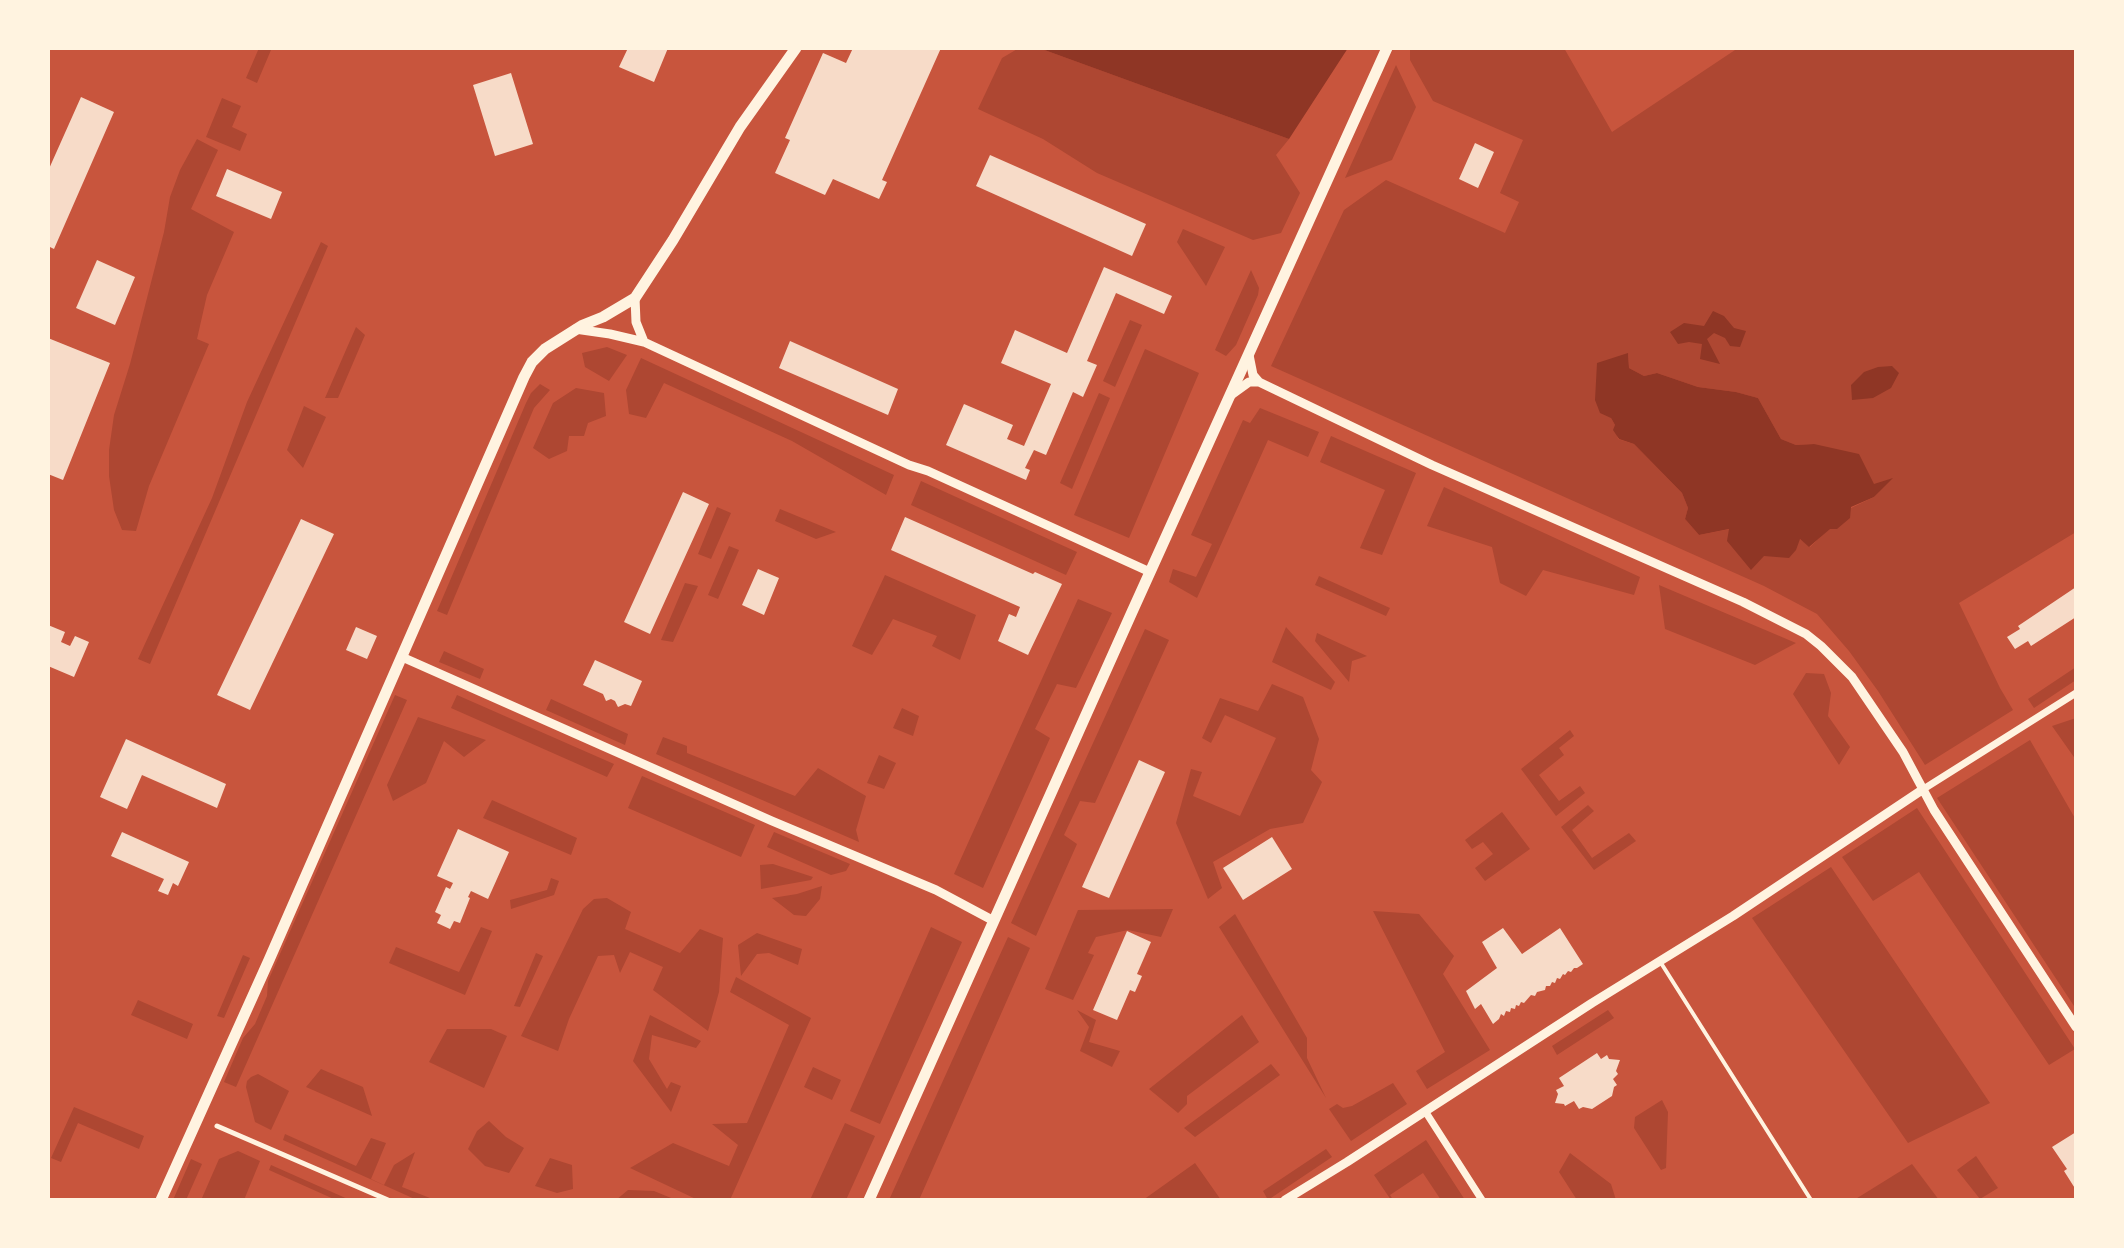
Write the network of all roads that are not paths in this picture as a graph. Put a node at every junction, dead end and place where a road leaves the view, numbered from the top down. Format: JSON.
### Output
{"nodes":[{"id":1,"x":796,"y":48,"type":"edge"},
{"id":2,"x":1387,"y":48,"type":"edge"},
{"id":3,"x":635,"y":298,"type":"junction"},
{"id":4,"x":575,"y":329,"type":"junction"},
{"id":5,"x":644,"y":342,"type":"junction"},
{"id":6,"x":1249,"y":352,"type":"junction"},
{"id":7,"x":1259,"y":382,"type":"junction"},
{"id":8,"x":1228,"y":397,"type":"junction"},
{"id":9,"x":1150,"y":572,"type":"junction"},
{"id":10,"x":402,"y":657,"type":"junction"},
{"id":11,"x":2076,"y":693,"type":"edge"},
{"id":12,"x":1922,"y":790,"type":"junction"},
{"id":13,"x":994,"y":921,"type":"junction"},
{"id":14,"x":1660,"y":961,"type":"junction"},
{"id":15,"x":2076,"y":1027,"type":"edge"},
{"id":16,"x":1425,"y":1111,"type":"junction"},
{"id":17,"x":217,"y":1126,"type":"dead end"},
{"id":18,"x":161,"y":1200,"type":"edge"},
{"id":19,"x":388,"y":1200,"type":"edge"},
{"id":20,"x":869,"y":1200,"type":"edge"},
{"id":21,"x":1285,"y":1200,"type":"edge"},
{"id":22,"x":1482,"y":1200,"type":"edge"},
{"id":23,"x":1811,"y":1200,"type":"edge"}],
"edges":[{"from":1,"to":3,"type":"main road"},
{"from":2,"to":6,"type":"main road"},
{"from":3,"to":4,"type":"main road"},
{"from":3,"to":5,"type":"street"},
{"from":4,"to":5,"type":"street"},
{"from":4,"to":10,"type":"main road"},
{"from":5,"to":9,"type":"street"},
{"from":6,"to":7,"type":"street"},
{"from":6,"to":8,"type":"main road"},
{"from":7,"to":8,"type":"street"},
{"from":7,"to":12,"type":"street"},
{"from":8,"to":9,"type":"main road"},
{"from":9,"to":13,"type":"main road"},
{"from":10,"to":13,"type":"street"},
{"from":10,"to":18,"type":"main road"},
{"from":11,"to":12,"type":"street"},
{"from":12,"to":14,"type":"street"},
{"from":12,"to":15,"type":"street"},
{"from":13,"to":20,"type":"main road"},
{"from":14,"to":16,"type":"street"},
{"from":14,"to":23,"type":"lane"},
{"from":16,"to":21,"type":"street"},
{"from":16,"to":22,"type":"street"},
{"from":17,"to":19,"type":"street"}]}
